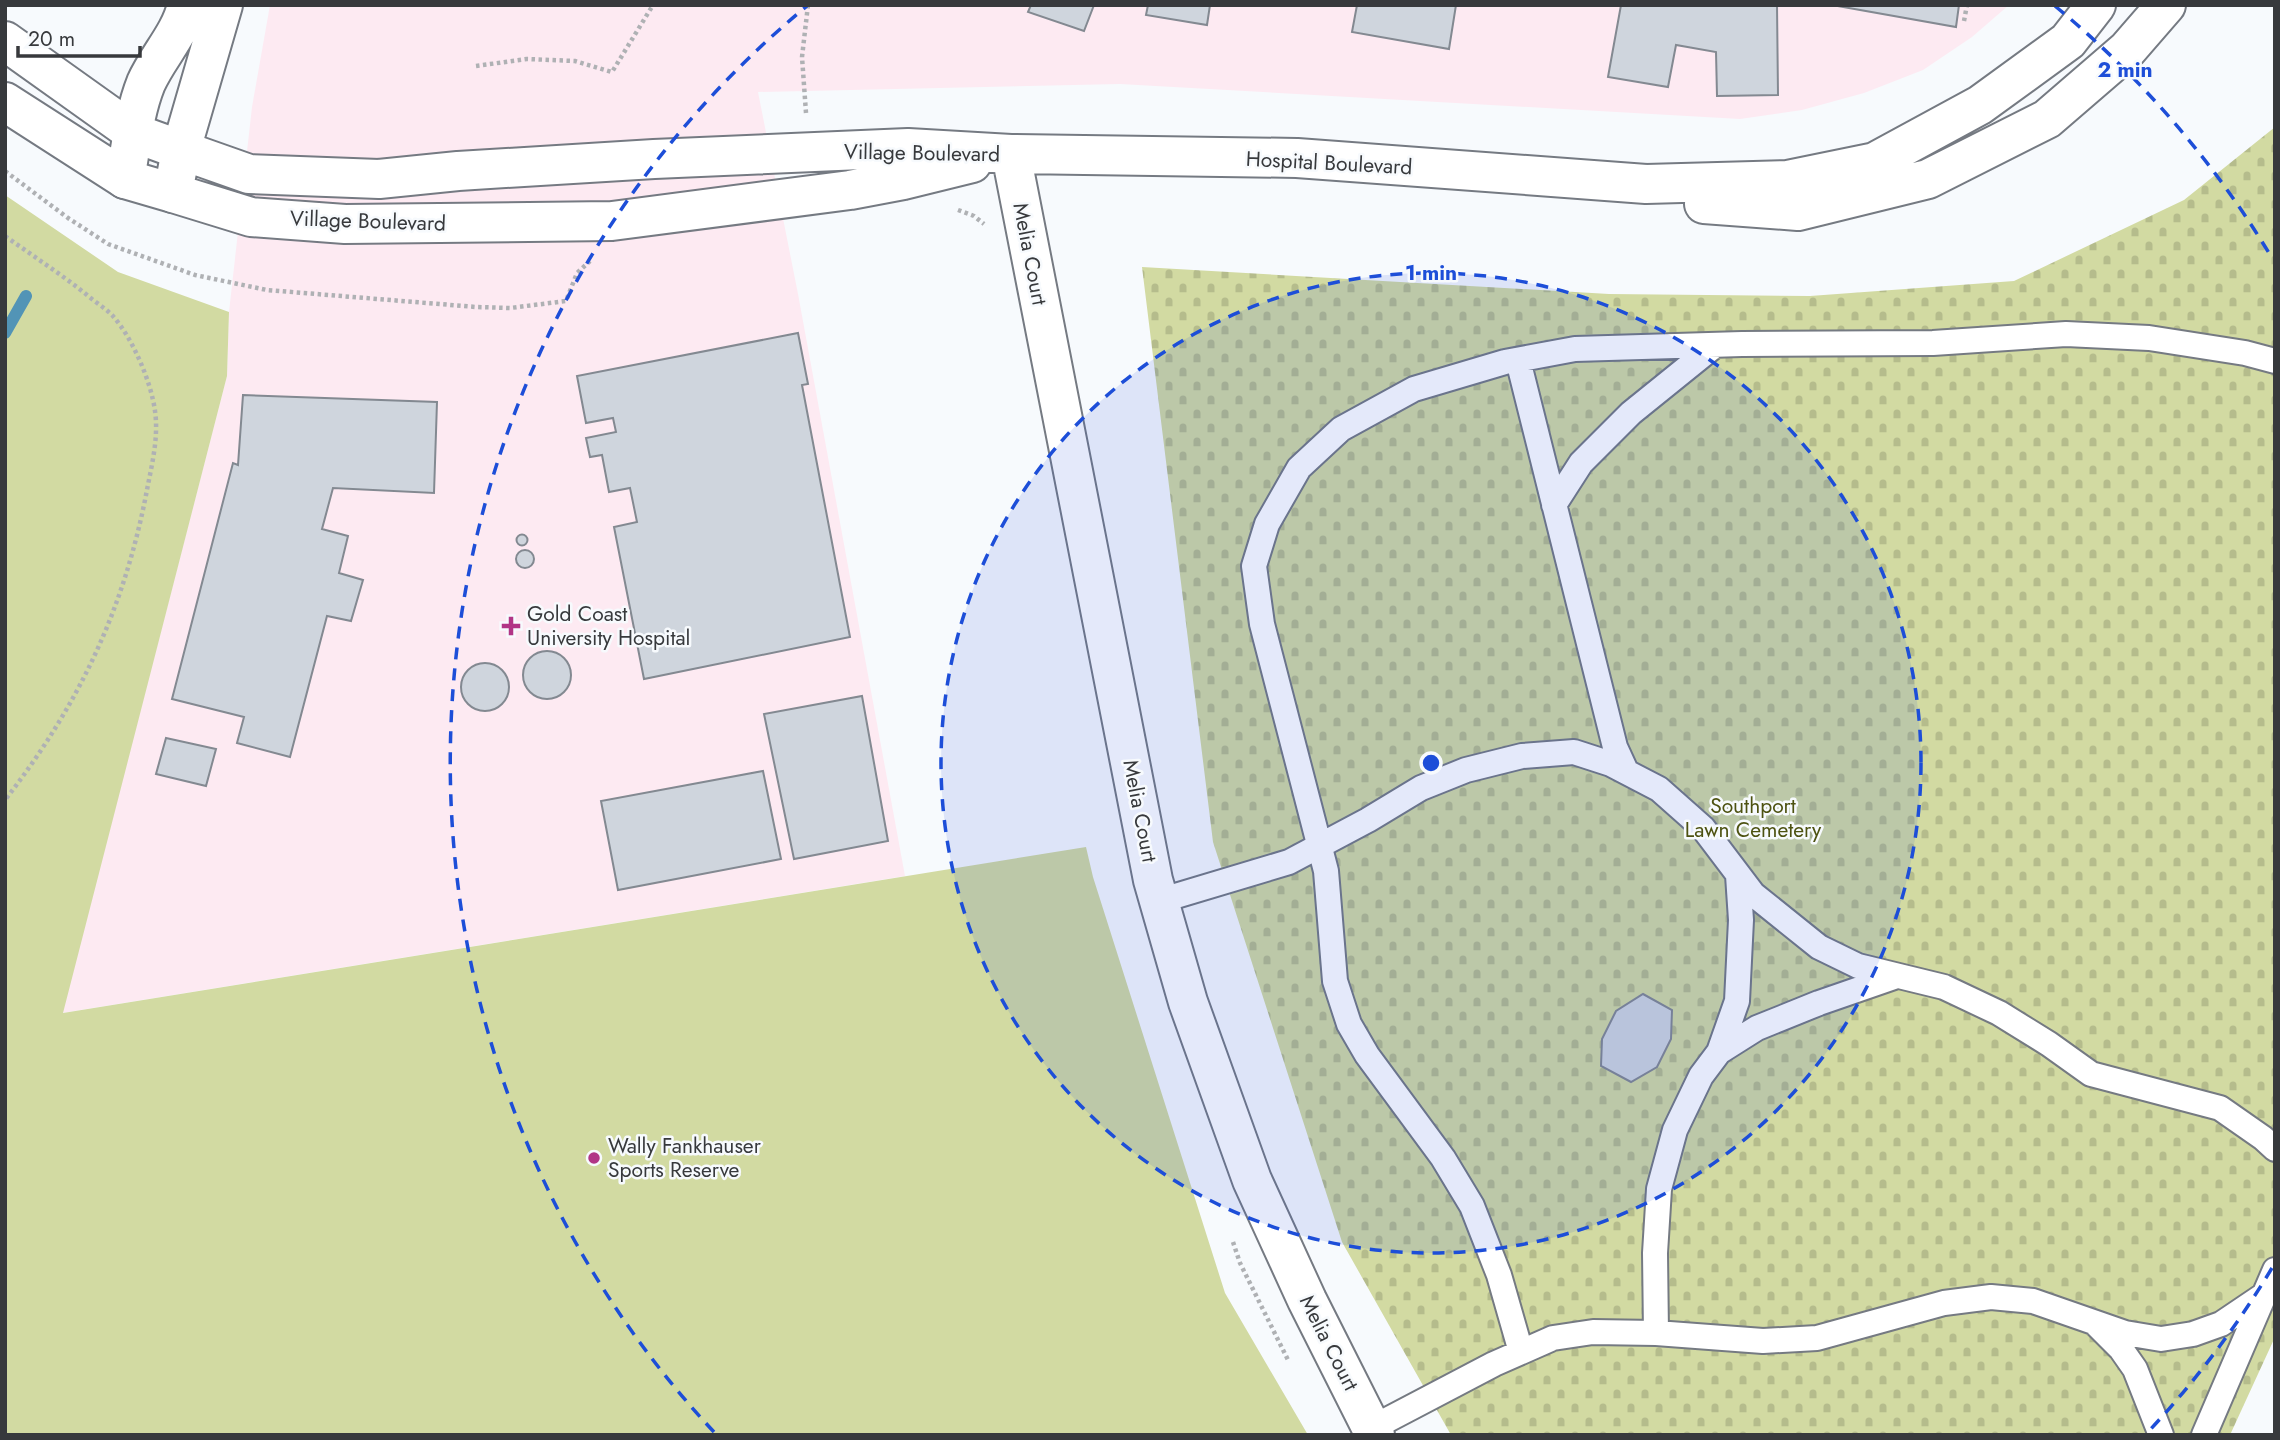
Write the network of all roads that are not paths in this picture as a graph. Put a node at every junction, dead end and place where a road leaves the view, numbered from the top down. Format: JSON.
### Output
{"nodes":[{"id":1,"x":187,"y":5,"type":"edge"},
{"id":2,"x":223,"y":5,"type":"edge"},
{"id":3,"x":2096,"y":5,"type":"edge"},
{"id":4,"x":2166,"y":5,"type":"edge"},
{"id":5,"x":5,"y":41,"type":"edge"},
{"id":6,"x":5,"y":102,"type":"edge"},
{"id":7,"x":134,"y":133,"type":"junction"},
{"id":8,"x":181,"y":150,"type":"junction"},
{"id":9,"x":1011,"y":153,"type":"junction"},
{"id":10,"x":125,"y":179,"type":"junction"},
{"id":11,"x":1646,"y":184,"type":"junction"},
{"id":12,"x":173,"y":193,"type":"junction"},
{"id":13,"x":1714,"y":345,"type":"junction"},
{"id":14,"x":1518,"y":360,"type":"junction"},
{"id":15,"x":2275,"y":361,"type":"edge"},
{"id":16,"x":1555,"y":505,"type":"junction"},
{"id":17,"x":1626,"y":771,"type":"junction"},
{"id":18,"x":1321,"y":846,"type":"junction"},
{"id":19,"x":1738,"y":874,"type":"junction"},
{"id":20,"x":1159,"y":901,"type":"junction"},
{"id":21,"x":1898,"y":976,"type":"junction"},
{"id":22,"x":1719,"y":1052,"type":"junction"},
{"id":23,"x":2275,"y":1149,"type":"edge"},
{"id":24,"x":2275,"y":1270,"type":"edge"},
{"id":25,"x":2264,"y":1295,"type":"junction"},
{"id":26,"x":2095,"y":1322,"type":"junction"},
{"id":27,"x":1656,"y":1333,"type":"junction"},
{"id":28,"x":1521,"y":1352,"type":"junction"},
{"id":29,"x":1374,"y":1432,"type":"edge"},
{"id":30,"x":2161,"y":1435,"type":"edge"},
{"id":31,"x":2204,"y":1435,"type":"edge"}],
"edges":[{"from":1,"to":7,"type":"street"},
{"from":2,"to":8,"type":"street"},
{"from":3,"to":11,"type":"street","name":"Hospital Boulevard"},
{"from":4,"to":11,"type":"street","name":"Hospital Boulevard"},
{"from":5,"to":7,"type":"street","name":"Village Boulevard"},
{"from":6,"to":10,"type":"street","name":"Village Boulevard"},
{"from":7,"to":8,"type":"street","name":"Village Boulevard"},
{"from":7,"to":10,"type":"street"},
{"from":8,"to":9,"type":"street","name":"Village Boulevard"},
{"from":8,"to":12,"type":"street"},
{"from":9,"to":11,"type":"street","name":"Hospital Boulevard"},
{"from":9,"to":12,"type":"street","name":"Village Boulevard"},
{"from":9,"to":20,"type":"street","name":"Melia Court"},
{"from":10,"to":12,"type":"street","name":"Village Boulevard"},
{"from":13,"to":14,"type":"lane"},
{"from":13,"to":15,"type":"lane"},
{"from":13,"to":16,"type":"lane"},
{"from":14,"to":16,"type":"lane"},
{"from":14,"to":18,"type":"lane"},
{"from":16,"to":17,"type":"lane"},
{"from":17,"to":18,"type":"lane"},
{"from":17,"to":19,"type":"lane"},
{"from":18,"to":20,"type":"lane"},
{"from":18,"to":28,"type":"lane"},
{"from":19,"to":21,"type":"lane"},
{"from":19,"to":22,"type":"lane"},
{"from":20,"to":29,"type":"street","name":"Melia Court"},
{"from":21,"to":22,"type":"lane"},
{"from":21,"to":23,"type":"lane"},
{"from":22,"to":27,"type":"lane"},
{"from":24,"to":25,"type":"lane"},
{"from":25,"to":26,"type":"lane"},
{"from":25,"to":31,"type":"lane"},
{"from":26,"to":27,"type":"lane"},
{"from":26,"to":30,"type":"lane"},
{"from":27,"to":28,"type":"lane"},
{"from":28,"to":29,"type":"lane"}]}
